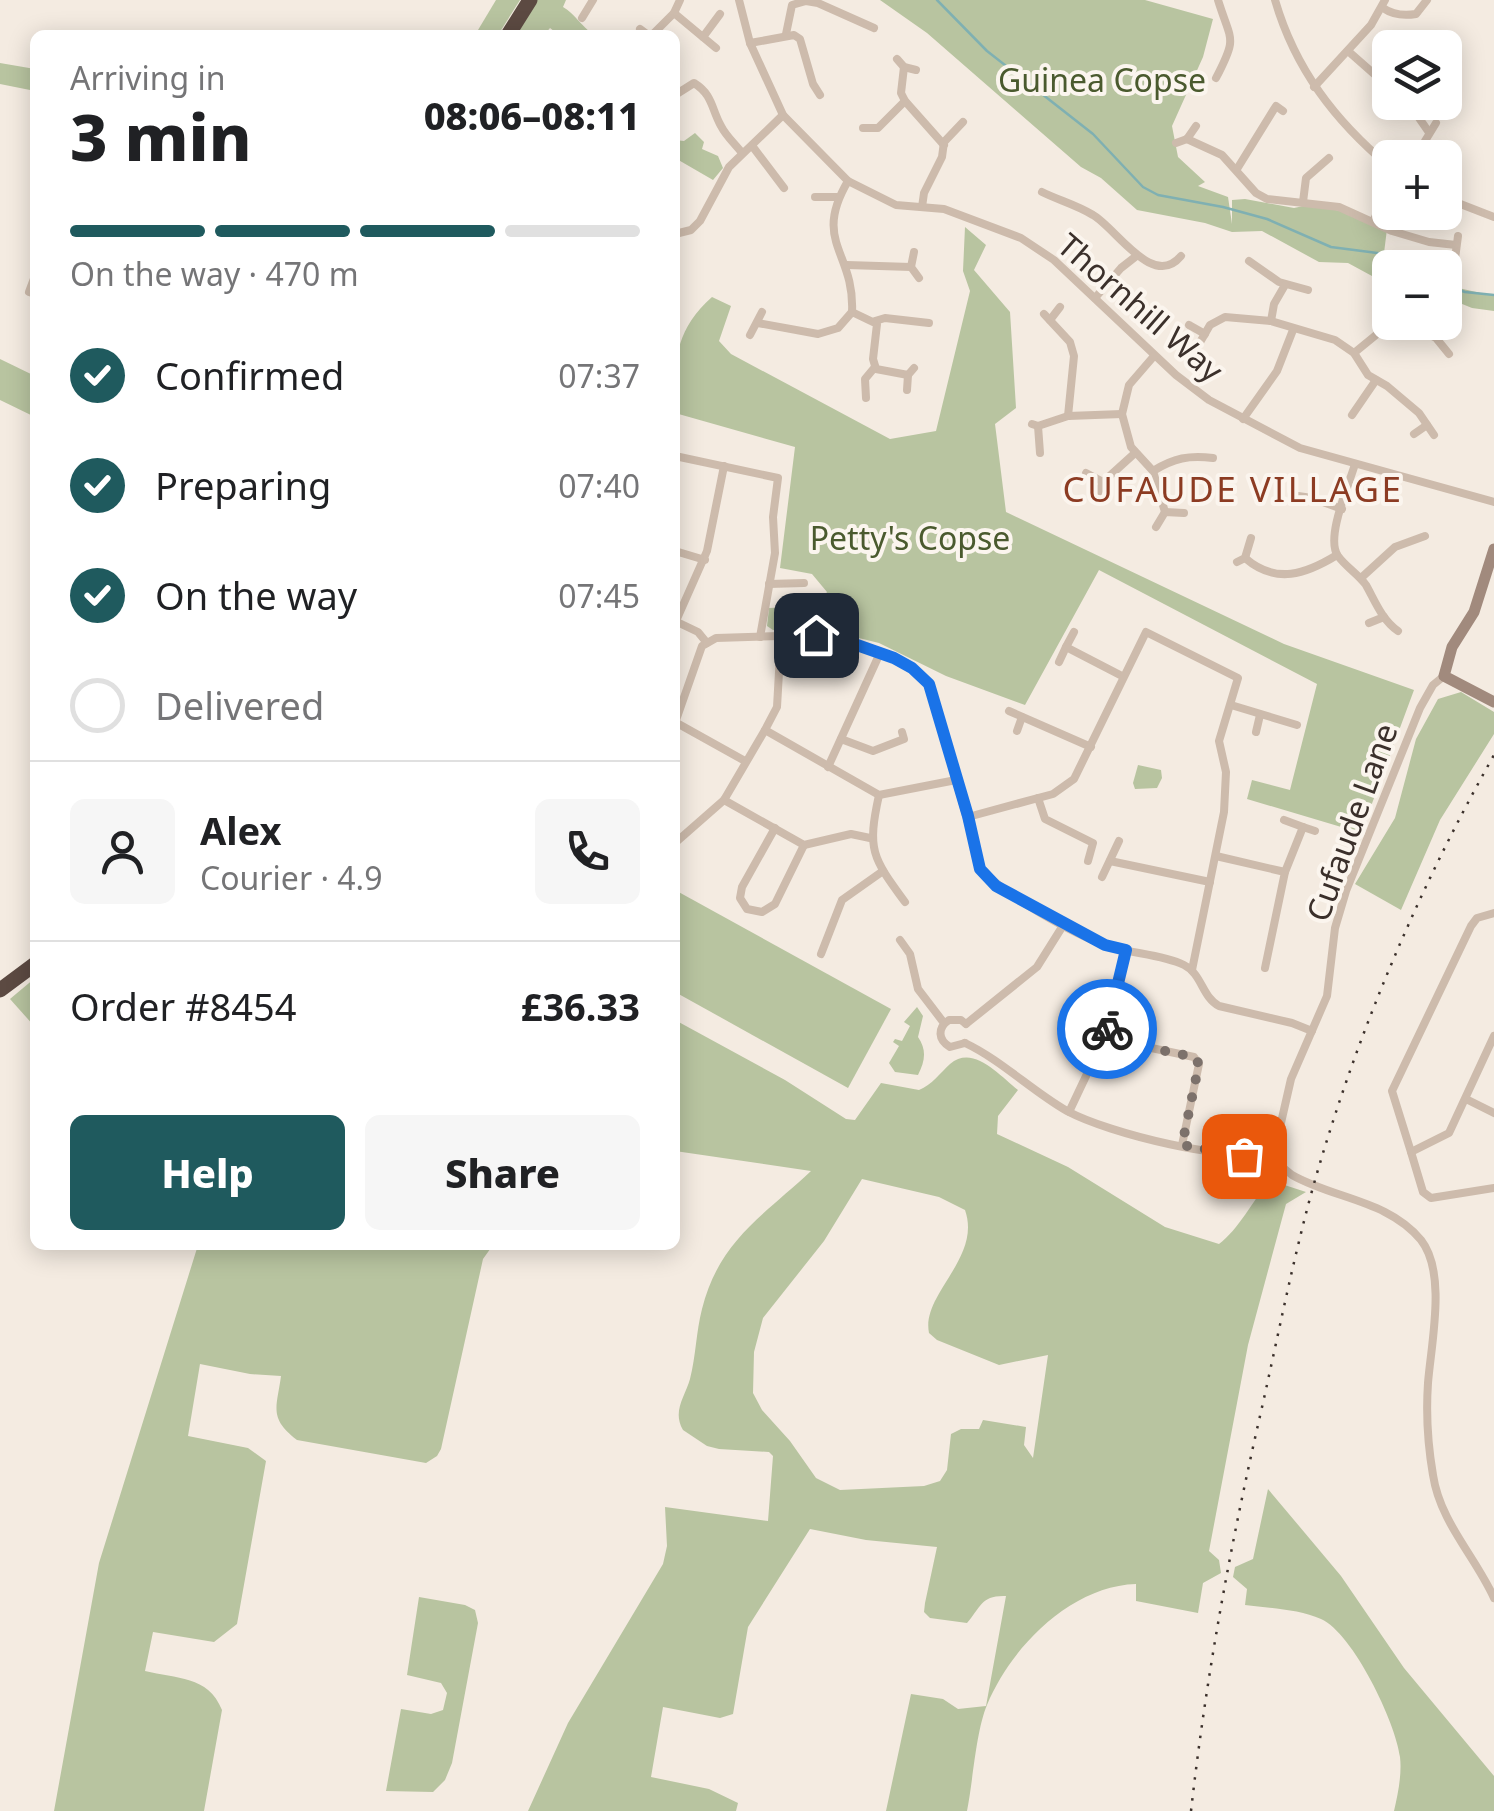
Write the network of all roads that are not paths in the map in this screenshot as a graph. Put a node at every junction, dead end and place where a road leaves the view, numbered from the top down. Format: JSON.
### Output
{"nodes":[{"id":1,"x":530,"y":0,"type":"edge"},
{"id":2,"x":680,"y":0,"type":"edge"},
{"id":3,"x":739,"y":0,"type":"edge"},
{"id":4,"x":844,"y":0,"type":"edge"},
{"id":5,"x":1218,"y":0,"type":"edge"},
{"id":6,"x":1275,"y":0,"type":"edge"},
{"id":7,"x":1426,"y":0,"type":"edge"},
{"id":8,"x":790,"y":2,"type":"edge"},
{"id":9,"x":1384,"y":4,"type":"edge"},
{"id":10,"x":594,"y":5,"type":"edge"},
{"id":11,"x":674,"y":13,"type":"junction"},
{"id":12,"x":842,"y":13,"type":"junction"},
{"id":13,"x":706,"y":14,"type":"dead end"},
{"id":14,"x":720,"y":14,"type":"dead end"},
{"id":15,"x":582,"y":18,"type":"dead end"},
{"id":16,"x":713,"y":22,"type":"junction"},
{"id":17,"x":874,"y":28,"type":"dead end"},
{"id":18,"x":511,"y":30,"type":"edge"},
{"id":19,"x":651,"y":30,"type":"edge"},
{"id":20,"x":786,"y":34,"type":"junction"},
{"id":21,"x":703,"y":37,"type":"junction"},
{"id":22,"x":750,"y":43,"type":"junction"},
{"id":23,"x":716,"y":48,"type":"dead end"},
{"id":24,"x":1231,"y":48,"type":"junction"},
{"id":25,"x":1348,"y":51,"type":"junction"},
{"id":26,"x":1245,"y":54,"type":"dead end"},
{"id":27,"x":896,"y":60,"type":"dead end"},
{"id":28,"x":904,"y":68,"type":"junction"},
{"id":29,"x":916,"y":70,"type":"dead end"},
{"id":30,"x":1372,"y":72,"type":"edge"},
{"id":31,"x":1216,"y":78,"type":"dead end"},
{"id":32,"x":1314,"y":87,"type":"junction"},
{"id":33,"x":680,"y":89,"type":"edge"},
{"id":34,"x":820,"y":94,"type":"dead end"},
{"id":35,"x":905,"y":101,"type":"junction"},
{"id":36,"x":1283,"y":110,"type":"dead end"},
{"id":37,"x":783,"y":115,"type":"junction"},
{"id":38,"x":1420,"y":120,"type":"edge"},
{"id":39,"x":963,"y":122,"type":"dead end"},
{"id":40,"x":1436,"y":123,"type":"dead end"},
{"id":41,"x":1196,"y":126,"type":"dead end"},
{"id":42,"x":862,"y":128,"type":"dead end"},
{"id":43,"x":878,"y":128,"type":"junction"},
{"id":44,"x":1428,"y":131,"type":"junction"},
{"id":45,"x":885,"y":137,"type":"dead end"},
{"id":46,"x":1188,"y":139,"type":"junction"},
{"id":47,"x":1425,"y":140,"type":"edge"},
{"id":48,"x":1176,"y":143,"type":"dead end"},
{"id":49,"x":944,"y":144,"type":"junction"},
{"id":50,"x":752,"y":148,"type":"junction"},
{"id":51,"x":1372,"y":150,"type":"edge"},
{"id":52,"x":742,"y":153,"type":"junction"},
{"id":53,"x":1329,"y":158,"type":"dead end"},
{"id":54,"x":1237,"y":170,"type":"junction"},
{"id":55,"x":848,"y":181,"type":"junction"},
{"id":56,"x":768,"y":189,"type":"dead end"},
{"id":57,"x":1042,"y":192,"type":"dead end"},
{"id":58,"x":815,"y":197,"type":"dead end"},
{"id":59,"x":838,"y":198,"type":"junction"},
{"id":60,"x":1303,"y":202,"type":"junction"},
{"id":61,"x":1462,"y":205,"type":"edge"},
{"id":62,"x":922,"y":207,"type":"junction"},
{"id":63,"x":1494,"y":217,"type":"edge"},
{"id":64,"x":1372,"y":222,"type":"edge"},
{"id":65,"x":1395,"y":230,"type":"edge"},
{"id":66,"x":680,"y":233,"type":"edge"},
{"id":67,"x":1456,"y":250,"type":"edge"},
{"id":68,"x":914,"y":252,"type":"dead end"},
{"id":69,"x":1181,"y":256,"type":"dead end"},
{"id":70,"x":1135,"y":257,"type":"junction"},
{"id":71,"x":1250,"y":265,"type":"dead end"},
{"id":72,"x":847,"y":266,"type":"junction"},
{"id":73,"x":910,"y":267,"type":"junction"},
{"id":74,"x":919,"y":278,"type":"dead end"},
{"id":75,"x":1285,"y":284,"type":"junction"},
{"id":76,"x":1308,"y":290,"type":"dead end"},
{"id":77,"x":1096,"y":298,"type":"junction"},
{"id":78,"x":1060,"y":307,"type":"dead end"},
{"id":79,"x":762,"y":312,"type":"dead end"},
{"id":80,"x":852,"y":312,"type":"junction"},
{"id":81,"x":874,"y":321,"type":"junction"},
{"id":82,"x":1271,"y":321,"type":"junction"},
{"id":83,"x":758,"y":322,"type":"junction"},
{"id":84,"x":929,"y":323,"type":"dead end"},
{"id":85,"x":1190,"y":325,"type":"dead end"},
{"id":86,"x":1293,"y":330,"type":"junction"},
{"id":87,"x":1204,"y":334,"type":"junction"},
{"id":88,"x":750,"y":336,"type":"dead end"},
{"id":89,"x":1372,"y":338,"type":"edge"},
{"id":90,"x":1439,"y":340,"type":"edge"},
{"id":91,"x":1442,"y":342,"type":"joint"},
{"id":92,"x":1198,"y":344,"type":"dead end"},
{"id":93,"x":1354,"y":354,"type":"junction"},
{"id":94,"x":1449,"y":354,"type":"dead end"},
{"id":95,"x":1154,"y":356,"type":"junction"},
{"id":96,"x":875,"y":367,"type":"junction"},
{"id":97,"x":1376,"y":380,"type":"junction"},
{"id":98,"x":907,"y":390,"type":"dead end"},
{"id":99,"x":866,"y":398,"type":"dead end"},
{"id":100,"x":1122,"y":414,"type":"junction"},
{"id":101,"x":1352,"y":415,"type":"dead end"},
{"id":102,"x":1068,"y":416,"type":"junction"},
{"id":103,"x":1243,"y":420,"type":"junction"},
{"id":104,"x":1426,"y":425,"type":"junction"},
{"id":105,"x":1414,"y":434,"type":"dead end"},
{"id":106,"x":1434,"y":435,"type":"dead end"},
{"id":107,"x":1040,"y":453,"type":"dead end"},
{"id":108,"x":1136,"y":453,"type":"junction"},
{"id":109,"x":680,"y":457,"type":"edge"},
{"id":110,"x":1213,"y":458,"type":"dead end"},
{"id":111,"x":1355,"y":464,"type":"junction"},
{"id":112,"x":724,"y":466,"type":"junction"},
{"id":113,"x":1153,"y":471,"type":"junction"},
{"id":114,"x":1086,"y":473,"type":"dead end"},
{"id":115,"x":1103,"y":482,"type":"junction"},
{"id":116,"x":1309,"y":485,"type":"dead end"},
{"id":117,"x":1291,"y":496,"type":"dead end"},
{"id":118,"x":1096,"y":497,"type":"dead end"},
{"id":119,"x":1306,"y":497,"type":"junction"},
{"id":120,"x":1494,"y":502,"type":"edge"},
{"id":121,"x":1342,"y":509,"type":"junction"},
{"id":122,"x":1165,"y":512,"type":"junction"},
{"id":123,"x":1184,"y":514,"type":"dead end"},
{"id":124,"x":1156,"y":527,"type":"dead end"},
{"id":125,"x":1405,"y":527,"type":"dead end"},
{"id":126,"x":1428,"y":537,"type":"dead end"},
{"id":127,"x":1252,"y":538,"type":"dead end"},
{"id":128,"x":1407,"y":540,"type":"junction"},
{"id":129,"x":1494,"y":549,"type":"edge"},
{"id":130,"x":680,"y":552,"type":"edge"},
{"id":131,"x":1338,"y":555,"type":"junction"},
{"id":132,"x":705,"y":560,"type":"junction"},
{"id":133,"x":1361,"y":578,"type":"junction"},
{"id":134,"x":804,"y":583,"type":"dead end"},
{"id":135,"x":768,"y":584,"type":"junction"},
{"id":136,"x":680,"y":611,"type":"edge"},
{"id":137,"x":1384,"y":617,"type":"junction"},
{"id":138,"x":680,"y":623,"type":"edge"},
{"id":139,"x":1369,"y":624,"type":"dead end"},
{"id":140,"x":1398,"y":631,"type":"dead end"},
{"id":141,"x":1074,"y":632,"type":"dead end"},
{"id":142,"x":781,"y":636,"type":"junction"},
{"id":143,"x":760,"y":637,"type":"junction"},
{"id":144,"x":707,"y":642,"type":"junction"},
{"id":145,"x":1066,"y":647,"type":"junction"},
{"id":146,"x":880,"y":653,"type":"junction"},
{"id":147,"x":1059,"y":662,"type":"dead end"},
{"id":148,"x":1122,"y":676,"type":"junction"},
{"id":149,"x":1444,"y":676,"type":"junction"},
{"id":150,"x":1494,"y":702,"type":"edge"},
{"id":151,"x":1231,"y":705,"type":"junction"},
{"id":152,"x":680,"y":708,"type":"edge"},
{"id":153,"x":1010,"y":711,"type":"dead end"},
{"id":154,"x":1260,"y":714,"type":"junction"},
{"id":155,"x":1022,"y":717,"type":"junction"},
{"id":156,"x":680,"y":725,"type":"edge"},
{"id":157,"x":1296,"y":725,"type":"dead end"},
{"id":158,"x":766,"y":730,"type":"junction"},
{"id":159,"x":1017,"y":731,"type":"dead end"},
{"id":160,"x":902,"y":732,"type":"dead end"},
{"id":161,"x":1256,"y":732,"type":"dead end"},
{"id":162,"x":841,"y":740,"type":"junction"},
{"id":163,"x":1091,"y":747,"type":"junction"},
{"id":164,"x":745,"y":761,"type":"junction"},
{"id":165,"x":828,"y":767,"type":"junction"},
{"id":166,"x":956,"y":780,"type":"junction"},
{"id":167,"x":879,"y":795,"type":"junction"},
{"id":168,"x":1038,"y":798,"type":"junction"},
{"id":169,"x":724,"y":800,"type":"junction"},
{"id":170,"x":968,"y":816,"type":"junction"},
{"id":171,"x":1284,"y":820,"type":"dead end"},
{"id":172,"x":1303,"y":826,"type":"junction"},
{"id":173,"x":775,"y":828,"type":"junction"},
{"id":174,"x":1315,"y":830,"type":"dead end"},
{"id":175,"x":870,"y":838,"type":"junction"},
{"id":176,"x":680,"y":839,"type":"edge"},
{"id":177,"x":1119,"y":841,"type":"dead end"},
{"id":178,"x":804,"y":845,"type":"junction"},
{"id":179,"x":1216,"y":856,"type":"junction"},
{"id":180,"x":1088,"y":861,"type":"dead end"},
{"id":181,"x":1110,"y":861,"type":"junction"},
{"id":182,"x":883,"y":871,"type":"junction"},
{"id":183,"x":1286,"y":872,"type":"junction"},
{"id":184,"x":1102,"y":877,"type":"dead end"},
{"id":185,"x":1210,"y":882,"type":"junction"},
{"id":186,"x":905,"y":902,"type":"dead end"},
{"id":187,"x":1494,"y":913,"type":"edge"},
{"id":188,"x":1064,"y":924,"type":"junction"},
{"id":189,"x":900,"y":940,"type":"dead end"},
{"id":190,"x":1126,"y":950,"type":"junction"},
{"id":191,"x":821,"y":954,"type":"dead end"},
{"id":192,"x":1268,"y":954,"type":"junction"},
{"id":193,"x":1282,"y":956,"type":"dead end"},
{"id":194,"x":30,"y":968,"type":"edge"},
{"id":195,"x":1264,"y":968,"type":"dead end"},
{"id":196,"x":1192,"y":970,"type":"junction"},
{"id":197,"x":0,"y":990,"type":"edge"},
{"id":198,"x":944,"y":1023,"type":"junction"},
{"id":199,"x":966,"y":1024,"type":"junction"},
{"id":200,"x":1312,"y":1031,"type":"junction"},
{"id":201,"x":1494,"y":1036,"type":"edge"},
{"id":202,"x":1104,"y":1038,"type":"junction"},
{"id":203,"x":965,"y":1043,"type":"junction"},
{"id":204,"x":1466,"y":1099,"type":"junction"},
{"id":205,"x":1069,"y":1112,"type":"junction"},
{"id":206,"x":1494,"y":1113,"type":"edge"},
{"id":207,"x":1182,"y":1145,"type":"junction"},
{"id":208,"x":1275,"y":1152,"type":"junction"},
{"id":209,"x":1412,"y":1152,"type":"junction"},
{"id":210,"x":1494,"y":1188,"type":"edge"},
{"id":211,"x":1494,"y":1598,"type":"edge"}],
"edges":[{"from":1,"to":18,"type":"highway"},
{"from":2,"to":11,"type":"street"},
{"from":3,"to":22,"type":"street","name":"Thornhill Way"},
{"from":4,"to":12,"type":"street"},
{"from":5,"to":24,"type":"street"},
{"from":6,"to":32,"type":"street"},
{"from":7,"to":9,"type":"street"},
{"from":8,"to":12,"type":"street"},
{"from":8,"to":20,"type":"street"},
{"from":9,"to":25,"type":"street"},
{"from":10,"to":15,"type":"street"},
{"from":11,"to":19,"type":"street"},
{"from":11,"to":21,"type":"street"},
{"from":12,"to":17,"type":"street"},
{"from":13,"to":16,"type":"street"},
{"from":14,"to":16,"type":"street"},
{"from":16,"to":21,"type":"street"},
{"from":20,"to":22,"type":"street"},
{"from":20,"to":34,"type":"street"},
{"from":21,"to":23,"type":"street"},
{"from":22,"to":37,"type":"street","name":"Thornhill Way"},
{"from":24,"to":26,"type":"street"},
{"from":24,"to":31,"type":"street"},
{"from":25,"to":30,"type":"street"},
{"from":25,"to":32,"type":"street"},
{"from":27,"to":28,"type":"street"},
{"from":28,"to":29,"type":"street"},
{"from":28,"to":35,"type":"street"},
{"from":32,"to":51,"type":"street"},
{"from":33,"to":52,"type":"street"},
{"from":35,"to":43,"type":"street"},
{"from":35,"to":49,"type":"street"},
{"from":36,"to":54,"type":"street"},
{"from":37,"to":50,"type":"street"},
{"from":37,"to":55,"type":"street","name":"Thornhill Way"},
{"from":38,"to":44,"type":"street"},
{"from":39,"to":49,"type":"street"},
{"from":40,"to":44,"type":"street"},
{"from":41,"to":46,"type":"street"},
{"from":42,"to":43,"type":"street"},
{"from":43,"to":45,"type":"street"},
{"from":44,"to":47,"type":"street"},
{"from":46,"to":48,"type":"street"},
{"from":46,"to":54,"type":"street"},
{"from":49,"to":62,"type":"street"},
{"from":50,"to":52,"type":"street"},
{"from":50,"to":56,"type":"street"},
{"from":52,"to":66,"type":"street"},
{"from":53,"to":60,"type":"street"},
{"from":54,"to":60,"type":"street"},
{"from":55,"to":59,"type":"street"},
{"from":55,"to":62,"type":"street","name":"Thornhill Way"},
{"from":57,"to":70,"type":"street"},
{"from":58,"to":59,"type":"street"},
{"from":59,"to":72,"type":"street"},
{"from":60,"to":64,"type":"street"},
{"from":61,"to":63,"type":"street"},
{"from":62,"to":77,"type":"street","name":"Thornhill Way"},
{"from":65,"to":67,"type":"street"},
{"from":68,"to":73,"type":"street"},
{"from":69,"to":70,"type":"street"},
{"from":70,"to":77,"type":"street"},
{"from":71,"to":75,"type":"street"},
{"from":72,"to":73,"type":"street"},
{"from":72,"to":80,"type":"street"},
{"from":73,"to":74,"type":"street"},
{"from":75,"to":76,"type":"street"},
{"from":75,"to":82,"type":"street"},
{"from":77,"to":95,"type":"street","name":"Thornhill Way"},
{"from":78,"to":102,"type":"street"},
{"from":79,"to":83,"type":"street"},
{"from":80,"to":81,"type":"street"},
{"from":80,"to":83,"type":"street"},
{"from":81,"to":84,"type":"street"},
{"from":81,"to":96,"type":"street"},
{"from":82,"to":86,"type":"street"},
{"from":82,"to":87,"type":"street"},
{"from":83,"to":88,"type":"street"},
{"from":85,"to":87,"type":"street"},
{"from":86,"to":93,"type":"street"},
{"from":86,"to":103,"type":"street"},
{"from":87,"to":92,"type":"street"},
{"from":89,"to":93,"type":"street"},
{"from":90,"to":91,"type":"street"},
{"from":91,"to":94,"type":"street"},
{"from":93,"to":97,"type":"street"},
{"from":95,"to":100,"type":"street"},
{"from":95,"to":103,"type":"street","name":"Thornhill Way"},
{"from":96,"to":98,"type":"street"},
{"from":96,"to":99,"type":"street"},
{"from":97,"to":101,"type":"street"},
{"from":97,"to":104,"type":"street"},
{"from":100,"to":102,"type":"street"},
{"from":100,"to":108,"type":"street"},
{"from":102,"to":107,"type":"street"},
{"from":103,"to":111,"type":"street","name":"Thornhill Way"},
{"from":104,"to":105,"type":"street"},
{"from":104,"to":106,"type":"street"},
{"from":108,"to":113,"type":"street"},
{"from":108,"to":115,"type":"street"},
{"from":109,"to":112,"type":"street"},
{"from":110,"to":113,"type":"street"},
{"from":111,"to":120,"type":"street","name":"Thornhill Way"},
{"from":111,"to":121,"type":"street"},
{"from":112,"to":132,"type":"street"},
{"from":112,"to":135,"type":"street"},
{"from":113,"to":122,"type":"street"},
{"from":114,"to":115,"type":"street"},
{"from":115,"to":118,"type":"street"},
{"from":116,"to":119,"type":"street"},
{"from":117,"to":119,"type":"street"},
{"from":119,"to":121,"type":"street"},
{"from":121,"to":131,"type":"street"},
{"from":122,"to":123,"type":"street"},
{"from":122,"to":124,"type":"street"},
{"from":125,"to":128,"type":"street"},
{"from":126,"to":128,"type":"street"},
{"from":127,"to":131,"type":"street"},
{"from":128,"to":133,"type":"street"},
{"from":129,"to":149,"type":"street"},
{"from":130,"to":132,"type":"street"},
{"from":131,"to":133,"type":"street"},
{"from":132,"to":136,"type":"street"},
{"from":133,"to":137,"type":"street"},
{"from":134,"to":135,"type":"street"},
{"from":135,"to":143,"type":"street"},
{"from":137,"to":139,"type":"street"},
{"from":137,"to":140,"type":"street"},
{"from":138,"to":144,"type":"street"},
{"from":141,"to":145,"type":"street"},
{"from":142,"to":143,"type":"street"},
{"from":142,"to":146,"type":"street"},
{"from":142,"to":158,"type":"street"},
{"from":143,"to":144,"type":"street"},
{"from":144,"to":152,"type":"street"},
{"from":145,"to":147,"type":"street"},
{"from":145,"to":148,"type":"street"},
{"from":146,"to":162,"type":"street"},
{"from":146,"to":166,"type":"street"},
{"from":148,"to":151,"type":"street"},
{"from":148,"to":163,"type":"street"},
{"from":149,"to":150,"type":"street"},
{"from":149,"to":200,"type":"street","name":"Cufaude Lane"},
{"from":151,"to":154,"type":"street"},
{"from":151,"to":179,"type":"street"},
{"from":153,"to":155,"type":"street"},
{"from":154,"to":157,"type":"street"},
{"from":154,"to":161,"type":"street"},
{"from":155,"to":159,"type":"street"},
{"from":155,"to":163,"type":"street"},
{"from":156,"to":164,"type":"street"},
{"from":158,"to":164,"type":"street"},
{"from":158,"to":165,"type":"street"},
{"from":160,"to":162,"type":"street"},
{"from":162,"to":165,"type":"street"},
{"from":163,"to":168,"type":"street"},
{"from":164,"to":169,"type":"street"},
{"from":165,"to":167,"type":"street"},
{"from":166,"to":167,"type":"street"},
{"from":166,"to":170,"type":"street"},
{"from":167,"to":175,"type":"street"},
{"from":168,"to":170,"type":"street"},
{"from":168,"to":180,"type":"street"},
{"from":169,"to":173,"type":"street"},
{"from":169,"to":176,"type":"street"},
{"from":170,"to":188,"type":"street"},
{"from":171,"to":172,"type":"street"},
{"from":172,"to":174,"type":"street"},
{"from":172,"to":183,"type":"street"},
{"from":173,"to":178,"type":"street"},
{"from":173,"to":178,"type":"street"},
{"from":175,"to":178,"type":"street"},
{"from":175,"to":182,"type":"street"},
{"from":177,"to":181,"type":"street"},
{"from":179,"to":183,"type":"street"},
{"from":179,"to":185,"type":"street"},
{"from":181,"to":184,"type":"street"},
{"from":181,"to":185,"type":"street"},
{"from":182,"to":186,"type":"street"},
{"from":182,"to":191,"type":"street"},
{"from":183,"to":192,"type":"street"},
{"from":185,"to":196,"type":"street"},
{"from":187,"to":209,"type":"street"},
{"from":188,"to":190,"type":"street"},
{"from":188,"to":199,"type":"street"},
{"from":189,"to":198,"type":"street"},
{"from":190,"to":196,"type":"street"},
{"from":190,"to":202,"type":"street"},
{"from":192,"to":193,"type":"street"},
{"from":192,"to":195,"type":"street"},
{"from":194,"to":197,"type":"highway"},
{"from":196,"to":200,"type":"street"},
{"from":198,"to":199,"type":"street"},
{"from":198,"to":203,"type":"street"},
{"from":199,"to":203,"type":"street"},
{"from":200,"to":208,"type":"street","name":"Cufaude Lane"},
{"from":201,"to":204,"type":"street"},
{"from":202,"to":205,"type":"street"},
{"from":202,"to":207,"type":"street"},
{"from":203,"to":205,"type":"street"},
{"from":204,"to":206,"type":"street"},
{"from":204,"to":209,"type":"street"},
{"from":205,"to":207,"type":"street"},
{"from":207,"to":208,"type":"street"},
{"from":208,"to":211,"type":"street"},
{"from":209,"to":210,"type":"street"}]}
